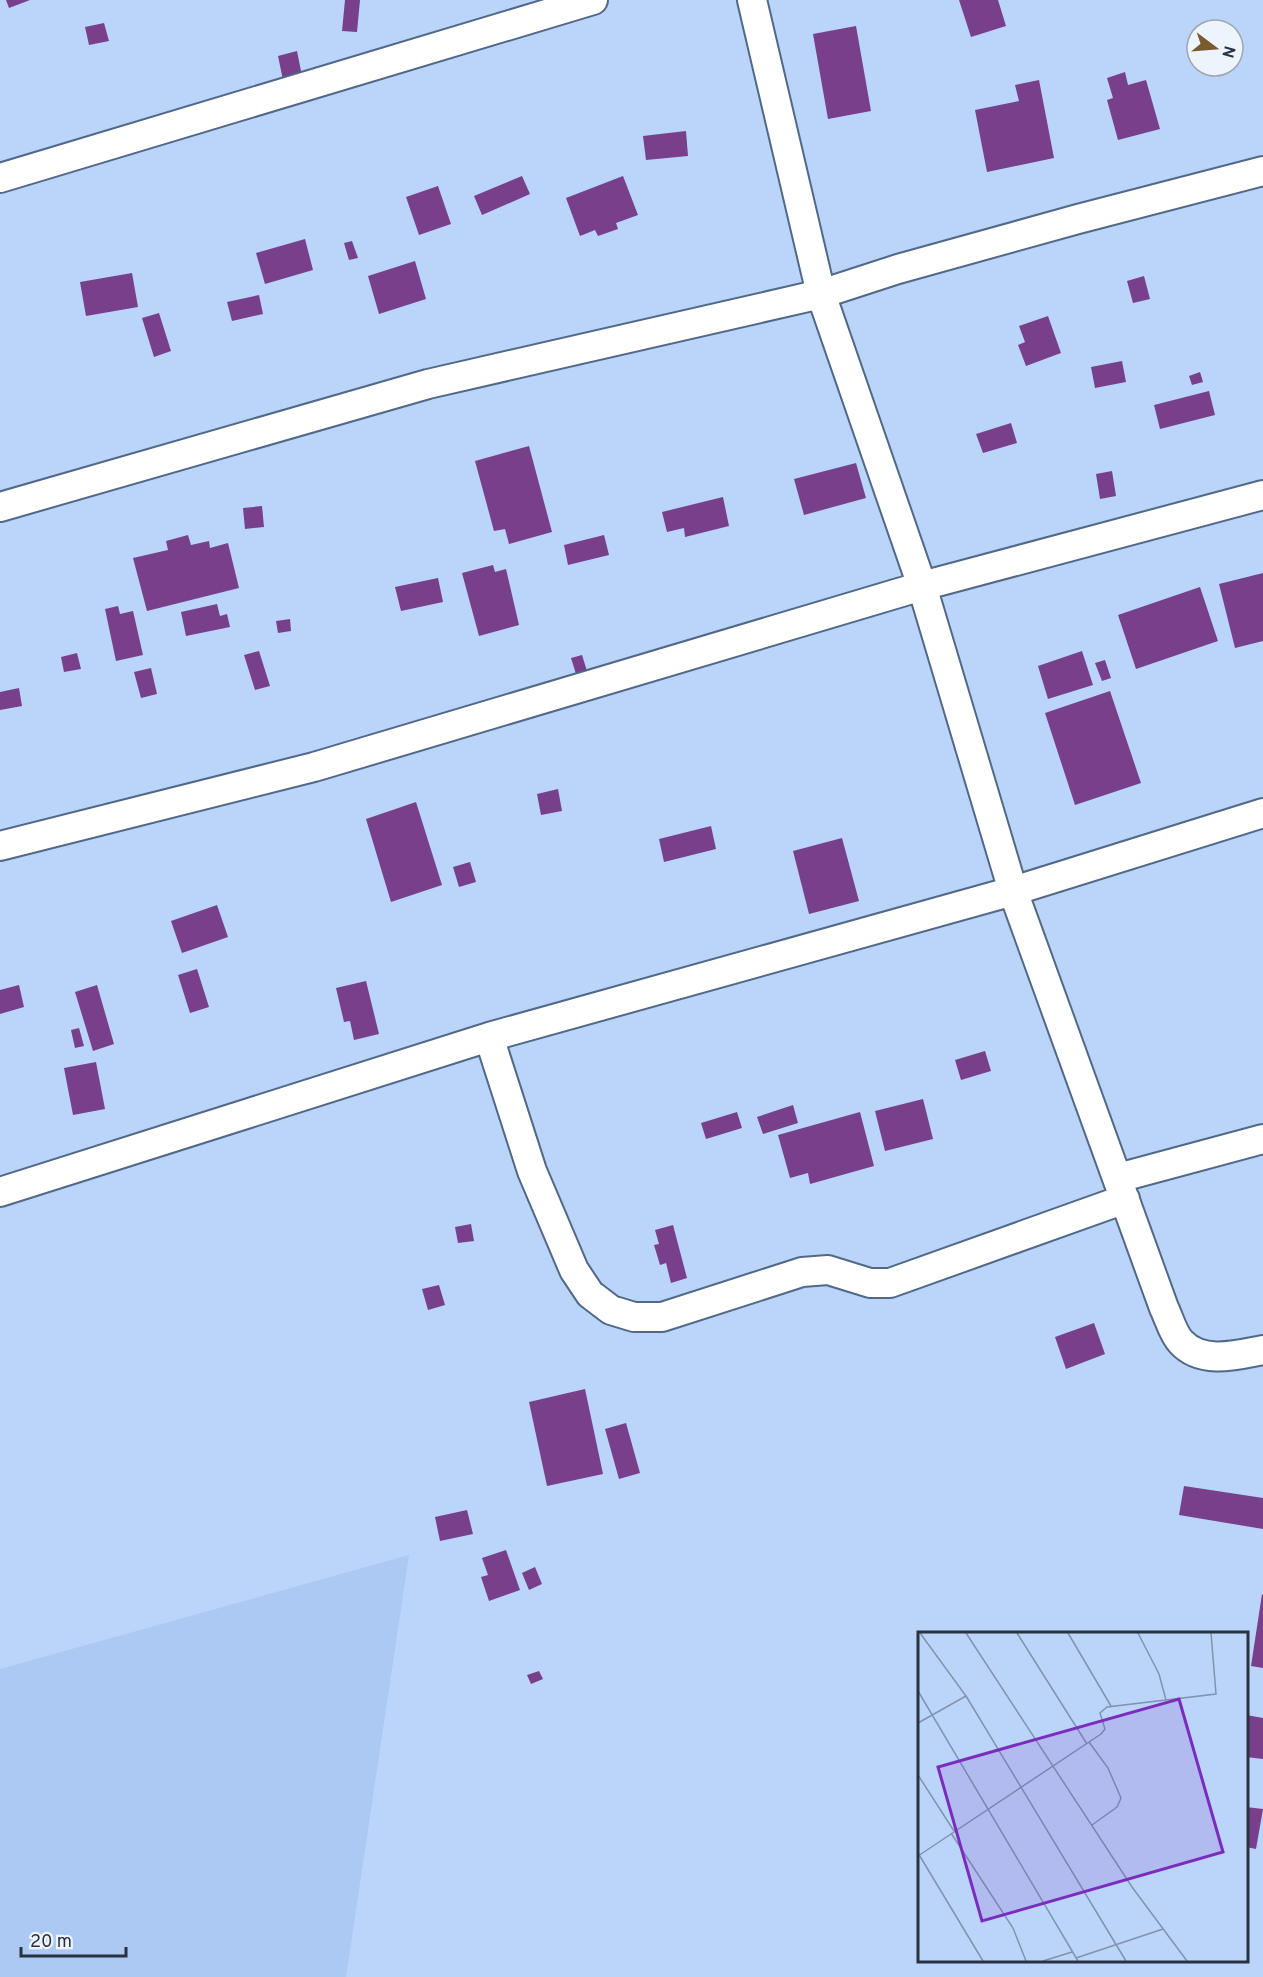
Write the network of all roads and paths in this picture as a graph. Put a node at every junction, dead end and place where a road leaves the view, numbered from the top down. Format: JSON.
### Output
{"nodes":[{"id":1,"x":593,"y":0,"type":"edge"},
{"id":2,"x":753,"y":0,"type":"edge"},
{"id":3,"x":1263,"y":171,"type":"edge"},
{"id":4,"x":0,"y":178,"type":"edge"},
{"id":5,"x":821,"y":294,"type":"junction"},
{"id":6,"x":1263,"y":495,"type":"edge"},
{"id":7,"x":0,"y":507,"type":"edge"},
{"id":8,"x":922,"y":586,"type":"junction"},
{"id":9,"x":1263,"y":813,"type":"edge"},
{"id":10,"x":0,"y":846,"type":"edge"},
{"id":11,"x":1013,"y":891,"type":"junction"},
{"id":12,"x":489,"y":1037,"type":"junction"},
{"id":13,"x":1263,"y":1139,"type":"edge"},
{"id":14,"x":1121,"y":1189,"type":"junction"},
{"id":15,"x":0,"y":1192,"type":"edge"},
{"id":16,"x":1263,"y":1350,"type":"edge"}],
"edges":[{"from":1,"to":4,"type":"street"},
{"from":2,"to":5,"type":"street"},
{"from":3,"to":5,"type":"street"},
{"from":5,"to":7,"type":"street"},
{"from":5,"to":8,"type":"street"},
{"from":6,"to":8,"type":"street"},
{"from":8,"to":10,"type":"street"},
{"from":8,"to":11,"type":"street"},
{"from":9,"to":11,"type":"street"},
{"from":11,"to":12,"type":"street"},
{"from":11,"to":14,"type":"street"},
{"from":12,"to":14,"type":"street"},
{"from":12,"to":15,"type":"street"},
{"from":13,"to":14,"type":"street"},
{"from":14,"to":16,"type":"street"}]}
